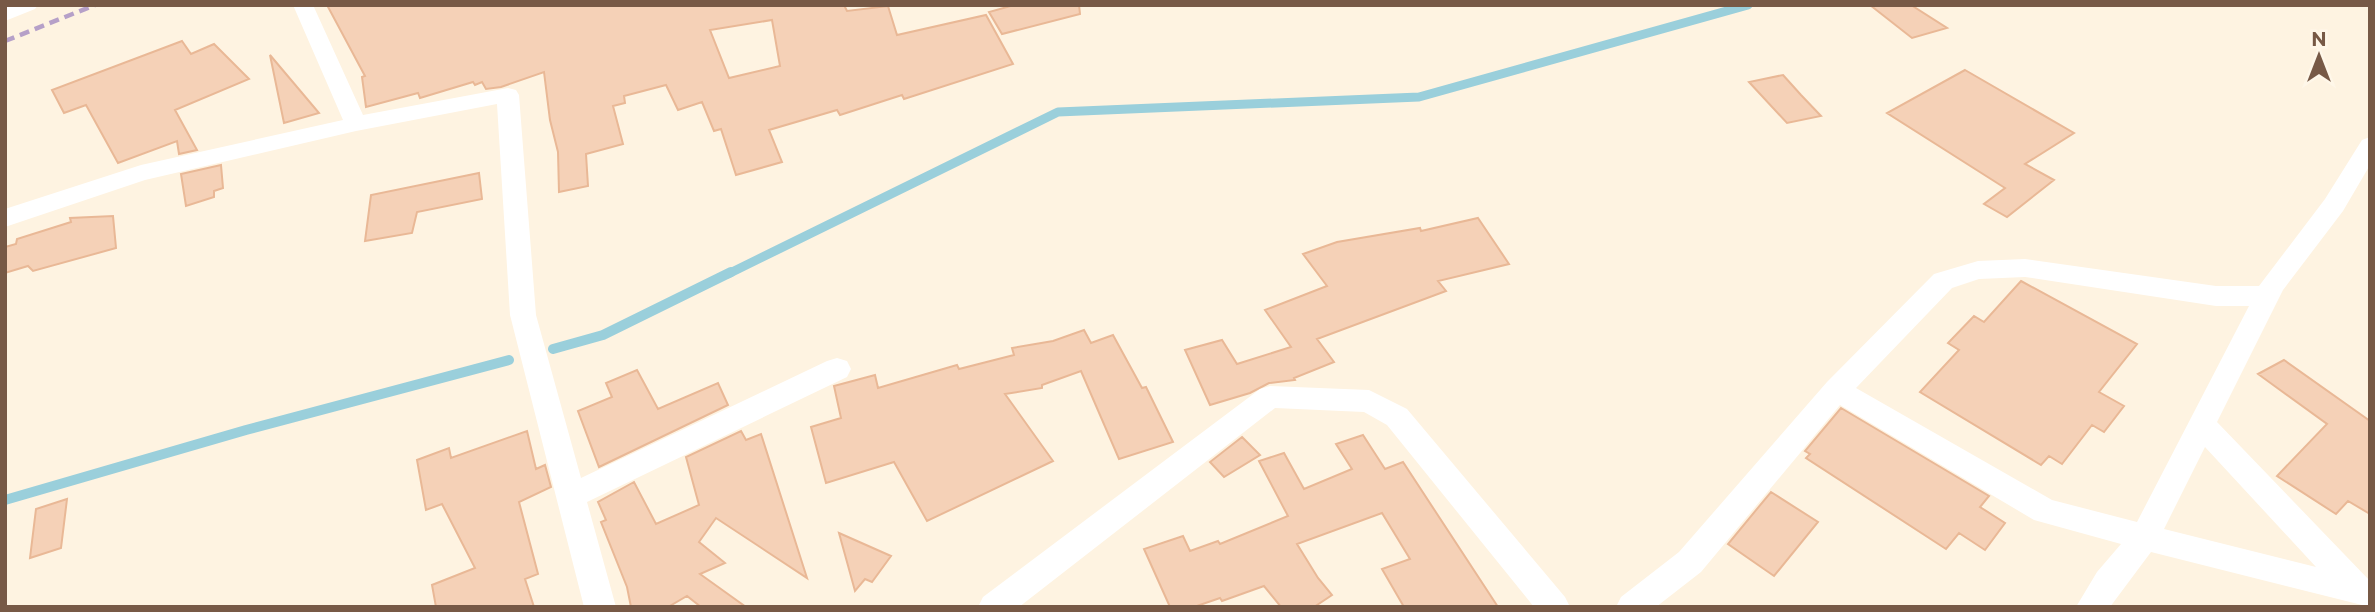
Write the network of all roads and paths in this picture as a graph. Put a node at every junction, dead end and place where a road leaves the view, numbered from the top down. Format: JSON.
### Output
{"nodes":[{"id":1,"x":28,"y":5,"type":"edge"},
{"id":2,"x":303,"y":5,"type":"edge"},
{"id":3,"x":5,"y":15,"type":"edge"},
{"id":4,"x":356,"y":124,"type":"junction"},
{"id":5,"x":2370,"y":145,"type":"edge"},
{"id":6,"x":5,"y":218,"type":"edge"},
{"id":7,"x":2268,"y":296,"type":"junction"},
{"id":8,"x":836,"y":369,"type":"dead end"},
{"id":9,"x":1837,"y":390,"type":"junction"},
{"id":10,"x":2200,"y":423,"type":"junction"},
{"id":11,"x":571,"y":496,"type":"junction"},
{"id":12,"x":2144,"y":538,"type":"junction"},
{"id":13,"x":2363,"y":593,"type":"edge"},
{"id":14,"x":600,"y":607,"type":"edge"},
{"id":15,"x":995,"y":607,"type":"edge"},
{"id":16,"x":1554,"y":607,"type":"edge"},
{"id":17,"x":1632,"y":607,"type":"edge"},
{"id":18,"x":2092,"y":607,"type":"edge"}],
"edges":[{"from":1,"to":3,"type":"street"},
{"from":2,"to":4,"type":"street"},
{"from":4,"to":6,"type":"street"},
{"from":4,"to":11,"type":"street"},
{"from":5,"to":7,"type":"street"},
{"from":7,"to":9,"type":"street"},
{"from":7,"to":10,"type":"street"},
{"from":8,"to":11,"type":"street"},
{"from":9,"to":12,"type":"street"},
{"from":9,"to":17,"type":"street"},
{"from":10,"to":12,"type":"street"},
{"from":10,"to":13,"type":"street"},
{"from":11,"to":14,"type":"street"},
{"from":12,"to":13,"type":"street"},
{"from":12,"to":18,"type":"street"},
{"from":15,"to":16,"type":"street"}]}
